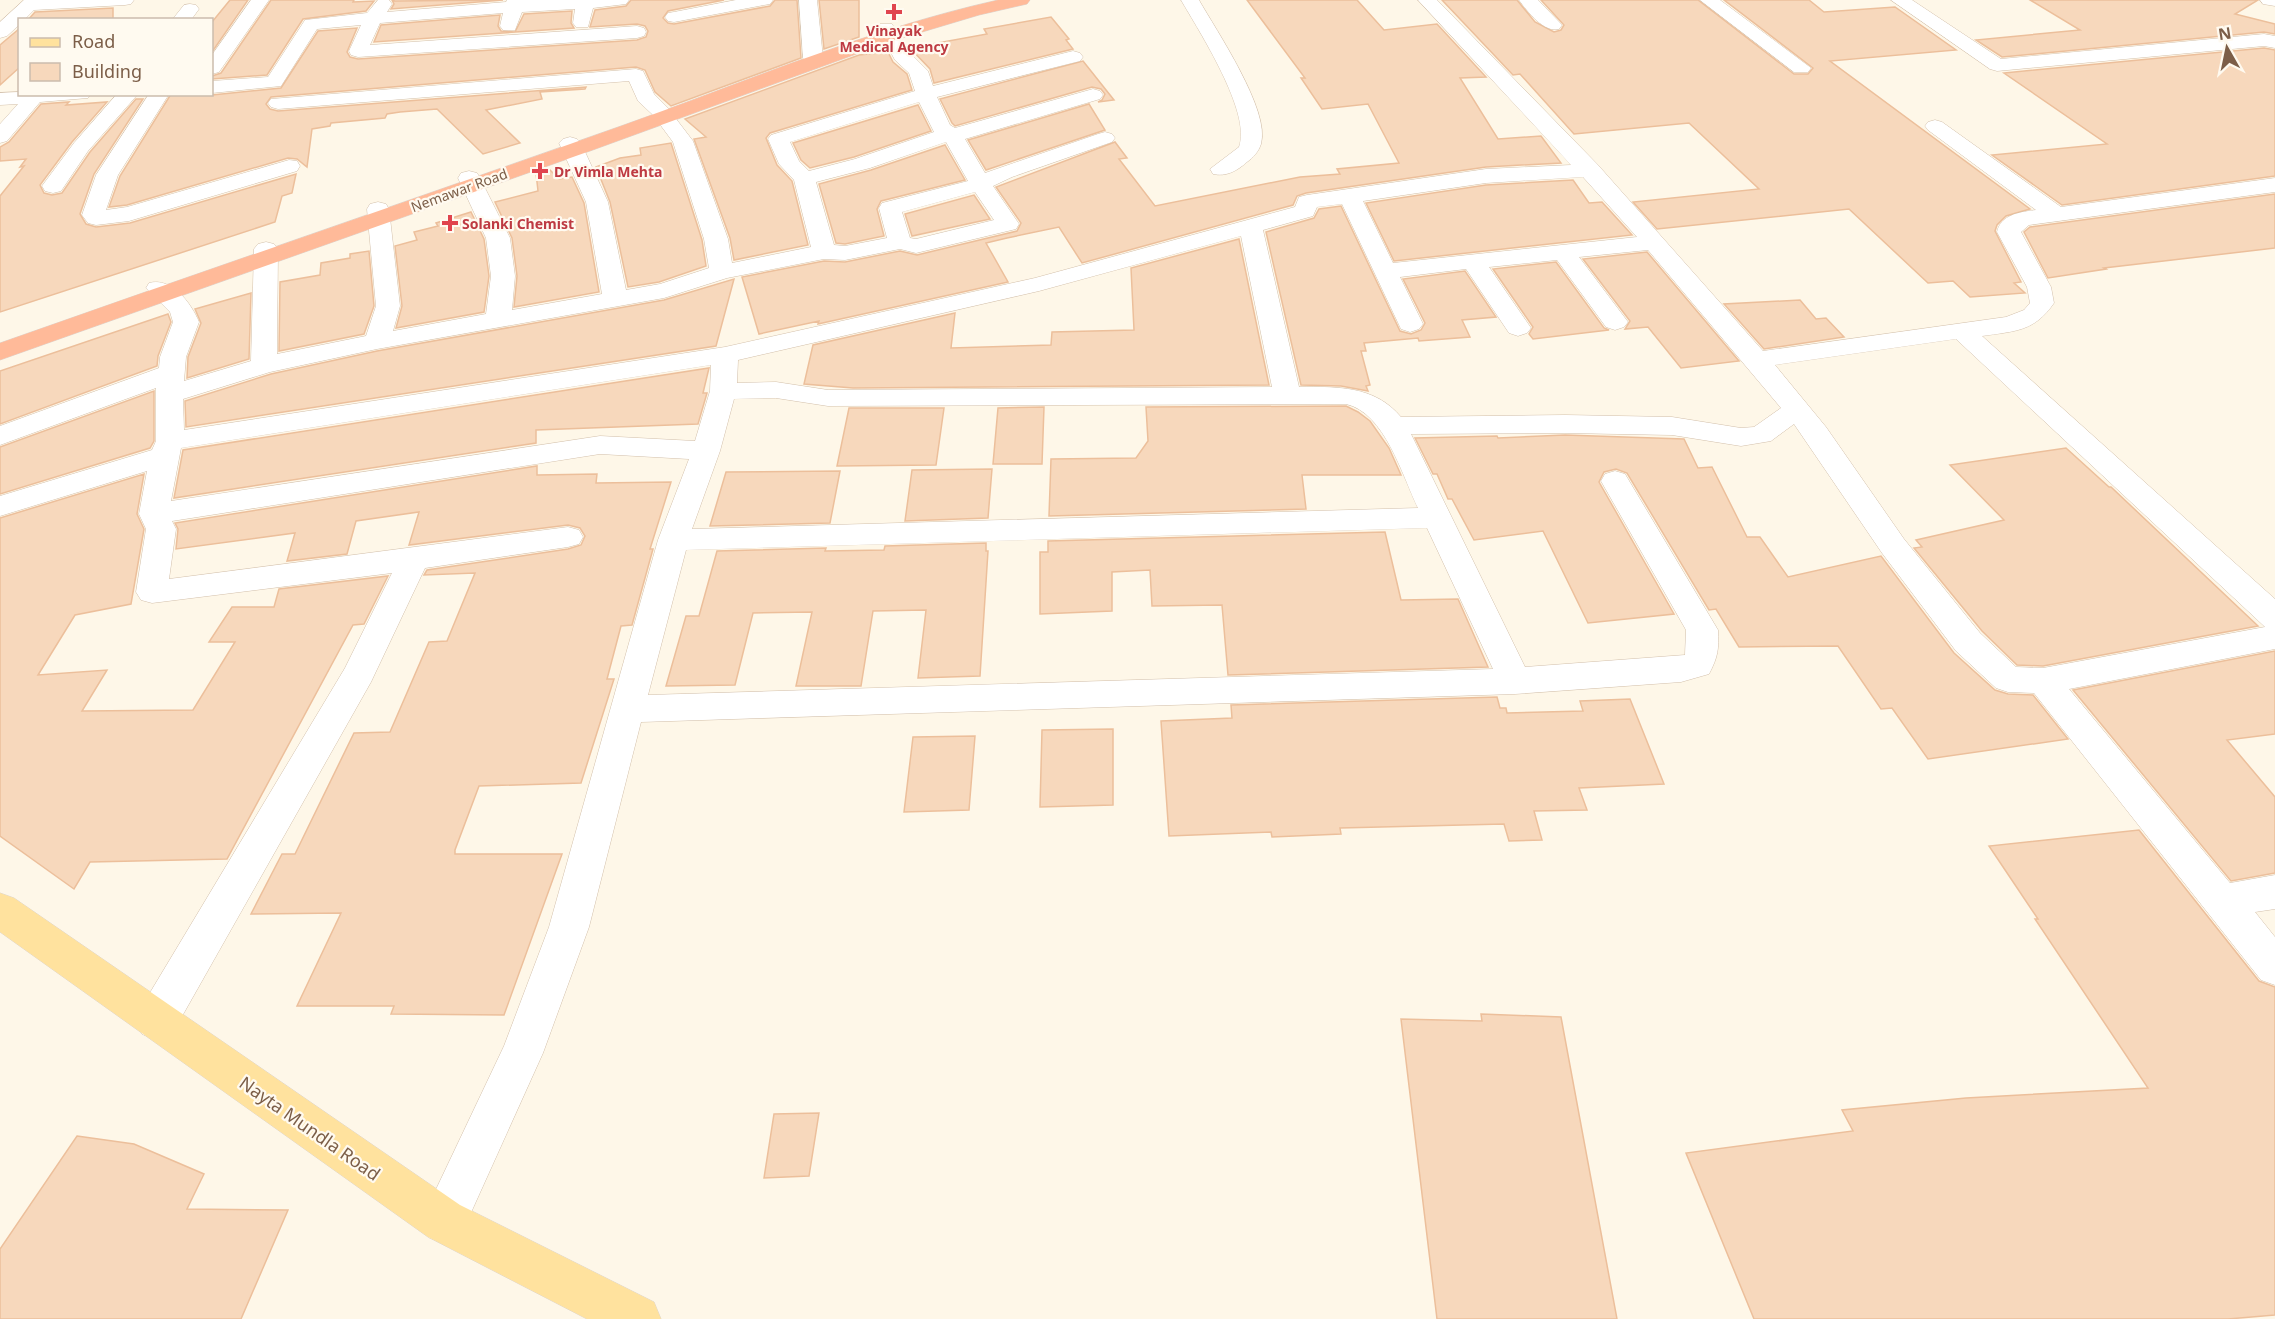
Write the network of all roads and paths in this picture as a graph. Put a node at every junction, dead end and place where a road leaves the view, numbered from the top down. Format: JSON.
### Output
{"nodes":[{"id":1,"x":125,"y":0,"type":"edge"},
{"id":2,"x":260,"y":0,"type":"edge"},
{"id":3,"x":385,"y":0,"type":"edge"},
{"id":4,"x":620,"y":0,"type":"edge"},
{"id":5,"x":764,"y":0,"type":"edge"},
{"id":6,"x":808,"y":0,"type":"edge"},
{"id":7,"x":990,"y":0,"type":"edge"},
{"id":8,"x":1021,"y":0,"type":"edge"},
{"id":9,"x":1190,"y":0,"type":"edge"},
{"id":10,"x":1427,"y":0,"type":"edge"},
{"id":11,"x":1528,"y":0,"type":"edge"},
{"id":12,"x":1709,"y":0,"type":"edge"},
{"id":13,"x":1900,"y":0,"type":"edge"},
{"id":14,"x":2269,"y":0,"type":"edge"},
{"id":15,"x":2275,"y":1,"type":"edge"},
{"id":16,"x":32,"y":2,"type":"edge"},
{"id":17,"x":585,"y":3,"type":"junction"},
{"id":18,"x":515,"y":4,"type":"edge"},
{"id":19,"x":674,"y":17,"type":"dead end"},
{"id":20,"x":373,"y":18,"type":"junction"},
{"id":21,"x":1553,"y":25,"type":"dead end"},
{"id":22,"x":888,"y":31,"type":"junction"},
{"id":23,"x":0,"y":32,"type":"edge"},
{"id":24,"x":638,"y":32,"type":"dead end"},
{"id":25,"x":580,"y":37,"type":"junction"},
{"id":26,"x":2275,"y":42,"type":"edge"},
{"id":27,"x":1073,"y":57,"type":"dead end"},
{"id":28,"x":813,"y":58,"type":"junction"},
{"id":29,"x":500,"y":63,"type":"junction"},
{"id":30,"x":213,"y":67,"type":"edge"},
{"id":31,"x":1801,"y":68,"type":"dead end"},
{"id":32,"x":213,"y":87,"type":"edge"},
{"id":33,"x":1093,"y":95,"type":"dead end"},
{"id":34,"x":35,"y":96,"type":"edge"},
{"id":35,"x":126,"y":96,"type":"edge"},
{"id":36,"x":158,"y":96,"type":"edge"},
{"id":37,"x":926,"y":96,"type":"junction"},
{"id":38,"x":0,"y":99,"type":"edge"},
{"id":39,"x":278,"y":103,"type":"dead end"},
{"id":40,"x":663,"y":114,"type":"junction"},
{"id":41,"x":1935,"y":126,"type":"dead end"},
{"id":42,"x":953,"y":136,"type":"junction"},
{"id":43,"x":0,"y":137,"type":"edge"},
{"id":44,"x":1106,"y":138,"type":"dead end"},
{"id":45,"x":571,"y":146,"type":"junction"},
{"id":46,"x":289,"y":166,"type":"dead end"},
{"id":47,"x":1221,"y":170,"type":"dead end"},
{"id":48,"x":1590,"y":170,"type":"junction"},
{"id":49,"x":804,"y":178,"type":"junction"},
{"id":50,"x":471,"y":182,"type":"junction"},
{"id":51,"x":981,"y":184,"type":"junction"},
{"id":52,"x":2275,"y":185,"type":"edge"},
{"id":53,"x":53,"y":186,"type":"dead end"},
{"id":54,"x":1350,"y":197,"type":"junction"},
{"id":55,"x":378,"y":214,"type":"junction"},
{"id":56,"x":2056,"y":214,"type":"junction"},
{"id":57,"x":1251,"y":226,"type":"junction"},
{"id":58,"x":900,"y":242,"type":"junction"},
{"id":59,"x":1655,"y":242,"type":"junction"},
{"id":60,"x":824,"y":252,"type":"junction"},
{"id":61,"x":266,"y":254,"type":"junction"},
{"id":62,"x":1565,"y":254,"type":"junction"},
{"id":63,"x":1474,"y":262,"type":"junction"},
{"id":64,"x":1386,"y":271,"type":"junction"},
{"id":65,"x":722,"y":273,"type":"junction"},
{"id":66,"x":161,"y":291,"type":"junction"},
{"id":67,"x":615,"y":300,"type":"junction"},
{"id":68,"x":498,"y":320,"type":"junction"},
{"id":69,"x":1615,"y":322,"type":"dead end"},
{"id":70,"x":1410,"y":324,"type":"dead end"},
{"id":71,"x":1518,"y":328,"type":"dead end"},
{"id":72,"x":1962,"y":331,"type":"junction"},
{"id":73,"x":377,"y":341,"type":"junction"},
{"id":74,"x":0,"y":342,"type":"edge"},
{"id":75,"x":0,"y":352,"type":"edge"},
{"id":76,"x":725,"y":354,"type":"junction"},
{"id":77,"x":1757,"y":360,"type":"junction"},
{"id":78,"x":264,"y":365,"type":"junction"},
{"id":79,"x":170,"y":384,"type":"junction"},
{"id":80,"x":723,"y":391,"type":"junction"},
{"id":81,"x":1287,"y":395,"type":"junction"},
{"id":82,"x":1797,"y":409,"type":"junction"},
{"id":83,"x":1393,"y":426,"type":"junction"},
{"id":84,"x":0,"y":436,"type":"edge"},
{"id":85,"x":167,"y":449,"type":"junction"},
{"id":86,"x":706,"y":451,"type":"junction"},
{"id":87,"x":1615,"y":481,"type":"dead end"},
{"id":88,"x":0,"y":506,"type":"edge"},
{"id":89,"x":154,"y":514,"type":"junction"},
{"id":90,"x":1438,"y":518,"type":"junction"},
{"id":91,"x":568,"y":537,"type":"dead end"},
{"id":92,"x":673,"y":540,"type":"junction"},
{"id":93,"x":414,"y":559,"type":"junction"},
{"id":94,"x":2275,"y":618,"type":"edge"},
{"id":95,"x":2275,"y":637,"type":"edge"},
{"id":96,"x":1515,"y":681,"type":"junction"},
{"id":97,"x":2043,"y":681,"type":"junction"},
{"id":98,"x":627,"y":709,"type":"junction"},
{"id":99,"x":2275,"y":892,"type":"edge"},
{"id":100,"x":2222,"y":901,"type":"junction"},
{"id":101,"x":0,"y":910,"type":"edge"},
{"id":102,"x":2275,"y":967,"type":"edge"},
{"id":103,"x":157,"y":1020,"type":"junction"},
{"id":104,"x":444,"y":1221,"type":"junction"},
{"id":105,"x":637,"y":1319,"type":"edge"}],
"edges":[{"from":1,"to":16,"type":"street"},
{"from":2,"to":30,"type":"street"},
{"from":3,"to":20,"type":"street"},
{"from":4,"to":17,"type":"street"},
{"from":5,"to":19,"type":"street"},
{"from":6,"to":28,"type":"street"},
{"from":7,"to":22,"type":"highway","name":"Nemawar Road"},
{"from":8,"to":22,"type":"highway","name":"Nemawar Road"},
{"from":9,"to":47,"type":"street"},
{"from":10,"to":48,"type":"street"},
{"from":11,"to":21,"type":"street"},
{"from":12,"to":31,"type":"street"},
{"from":13,"to":26,"type":"street"},
{"from":14,"to":15,"type":"street"},
{"from":16,"to":23,"type":"street"},
{"from":17,"to":18,"type":"street"},
{"from":17,"to":25,"type":"street"},
{"from":18,"to":20,"type":"street"},
{"from":18,"to":29,"type":"street"},
{"from":20,"to":29,"type":"street"},
{"from":20,"to":32,"type":"street"},
{"from":22,"to":28,"type":"highway","name":"Nemawar Road"},
{"from":22,"to":37,"type":"street"},
{"from":22,"to":40,"type":"highway","name":"Nemawar Road"},
{"from":24,"to":25,"type":"street"},
{"from":25,"to":29,"type":"street"},
{"from":27,"to":37,"type":"street"},
{"from":28,"to":40,"type":"highway","name":"Nemawar Road"},
{"from":29,"to":39,"type":"street"},
{"from":29,"to":40,"type":"street"},
{"from":33,"to":42,"type":"street"},
{"from":34,"to":38,"type":"street"},
{"from":34,"to":43,"type":"street"},
{"from":35,"to":53,"type":"street"},
{"from":36,"to":46,"type":"street"},
{"from":37,"to":42,"type":"street"},
{"from":37,"to":49,"type":"street"},
{"from":40,"to":45,"type":"highway","name":"Nemawar Road"},
{"from":40,"to":65,"type":"street"},
{"from":41,"to":56,"type":"street"},
{"from":42,"to":49,"type":"street"},
{"from":42,"to":51,"type":"street"},
{"from":44,"to":51,"type":"street"},
{"from":45,"to":50,"type":"highway","name":"Nemawar Road"},
{"from":45,"to":67,"type":"street"},
{"from":48,"to":54,"type":"street"},
{"from":48,"to":59,"type":"street"},
{"from":49,"to":60,"type":"street"},
{"from":50,"to":55,"type":"highway","name":"Nemawar Road"},
{"from":50,"to":68,"type":"street"},
{"from":51,"to":58,"type":"street"},
{"from":51,"to":58,"type":"street"},
{"from":52,"to":56,"type":"street"},
{"from":54,"to":57,"type":"street"},
{"from":54,"to":64,"type":"street"},
{"from":55,"to":61,"type":"highway","name":"Nemawar Road"},
{"from":55,"to":73,"type":"street"},
{"from":56,"to":72,"type":"street"},
{"from":57,"to":76,"type":"street"},
{"from":57,"to":81,"type":"street"},
{"from":58,"to":60,"type":"street"},
{"from":59,"to":62,"type":"street"},
{"from":59,"to":77,"type":"street"},
{"from":60,"to":65,"type":"street"},
{"from":61,"to":66,"type":"highway","name":"Nemawar Road"},
{"from":61,"to":78,"type":"street"},
{"from":62,"to":63,"type":"street"},
{"from":62,"to":69,"type":"street"},
{"from":63,"to":64,"type":"street"},
{"from":63,"to":71,"type":"street"},
{"from":64,"to":70,"type":"street"},
{"from":65,"to":67,"type":"street"},
{"from":66,"to":74,"type":"highway","name":"Nemawar Road"},
{"from":66,"to":75,"type":"highway","name":"Nemawar Road"},
{"from":66,"to":79,"type":"street"},
{"from":67,"to":68,"type":"street"},
{"from":68,"to":73,"type":"street"},
{"from":72,"to":77,"type":"street"},
{"from":72,"to":94,"type":"street"},
{"from":73,"to":78,"type":"street"},
{"from":76,"to":80,"type":"street"},
{"from":76,"to":85,"type":"street"},
{"from":77,"to":82,"type":"street"},
{"from":78,"to":79,"type":"street"},
{"from":79,"to":84,"type":"street"},
{"from":79,"to":85,"type":"street"},
{"from":80,"to":81,"type":"street"},
{"from":80,"to":86,"type":"street"},
{"from":81,"to":83,"type":"street"},
{"from":82,"to":83,"type":"street"},
{"from":82,"to":97,"type":"street"},
{"from":83,"to":90,"type":"street"},
{"from":85,"to":88,"type":"street"},
{"from":85,"to":89,"type":"street"},
{"from":86,"to":89,"type":"street"},
{"from":86,"to":92,"type":"street"},
{"from":87,"to":96,"type":"street"},
{"from":89,"to":93,"type":"street"},
{"from":90,"to":92,"type":"street"},
{"from":90,"to":96,"type":"street"},
{"from":91,"to":93,"type":"street"},
{"from":92,"to":98,"type":"street"},
{"from":93,"to":103,"type":"street"},
{"from":95,"to":97,"type":"street"},
{"from":96,"to":98,"type":"street"},
{"from":97,"to":100,"type":"street"},
{"from":98,"to":104,"type":"street"},
{"from":99,"to":100,"type":"street"},
{"from":100,"to":102,"type":"street"},
{"from":101,"to":103,"type":"main road","name":"Nayta Mundla Road"},
{"from":103,"to":104,"type":"main road","name":"Nayta Mundla Road"},
{"from":104,"to":105,"type":"main road","name":"Nayta Mundla Road"}]}
